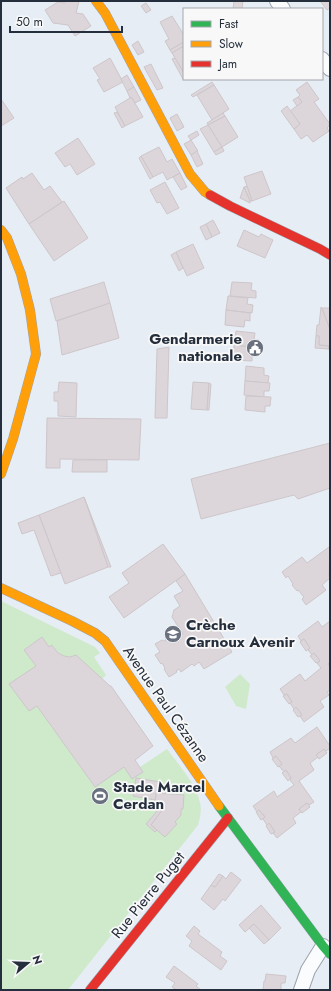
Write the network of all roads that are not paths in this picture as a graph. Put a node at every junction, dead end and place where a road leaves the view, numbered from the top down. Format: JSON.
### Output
{"nodes":[{"id":1,"x":96,"y":1,"type":"edge"},
{"id":2,"x":323,"y":60,"type":"edge"},
{"id":3,"x":330,"y":69,"type":"edge"},
{"id":4,"x":1,"y":230,"type":"edge"},
{"id":5,"x":330,"y":255,"type":"edge"},
{"id":6,"x":1,"y":474,"type":"edge"},
{"id":7,"x":1,"y":588,"type":"edge"},
{"id":8,"x":228,"y":818,"type":"junction"},
{"id":9,"x":326,"y":950,"type":"edge"},
{"id":10,"x":90,"y":990,"type":"edge"},
{"id":11,"x":301,"y":990,"type":"edge"}],
"edges":[{"from":1,"to":5,"type":"street"},
{"from":2,"to":3,"type":"street"},
{"from":4,"to":6,"type":"street"},
{"from":7,"to":8,"type":"street","name":"Avenue Paul Cézanne"},
{"from":8,"to":9,"type":"street","name":"Avenue Paul Cézanne"},
{"from":8,"to":10,"type":"street","name":"Rue Pierre Puget"},
{"from":9,"to":11,"type":"street"}]}
